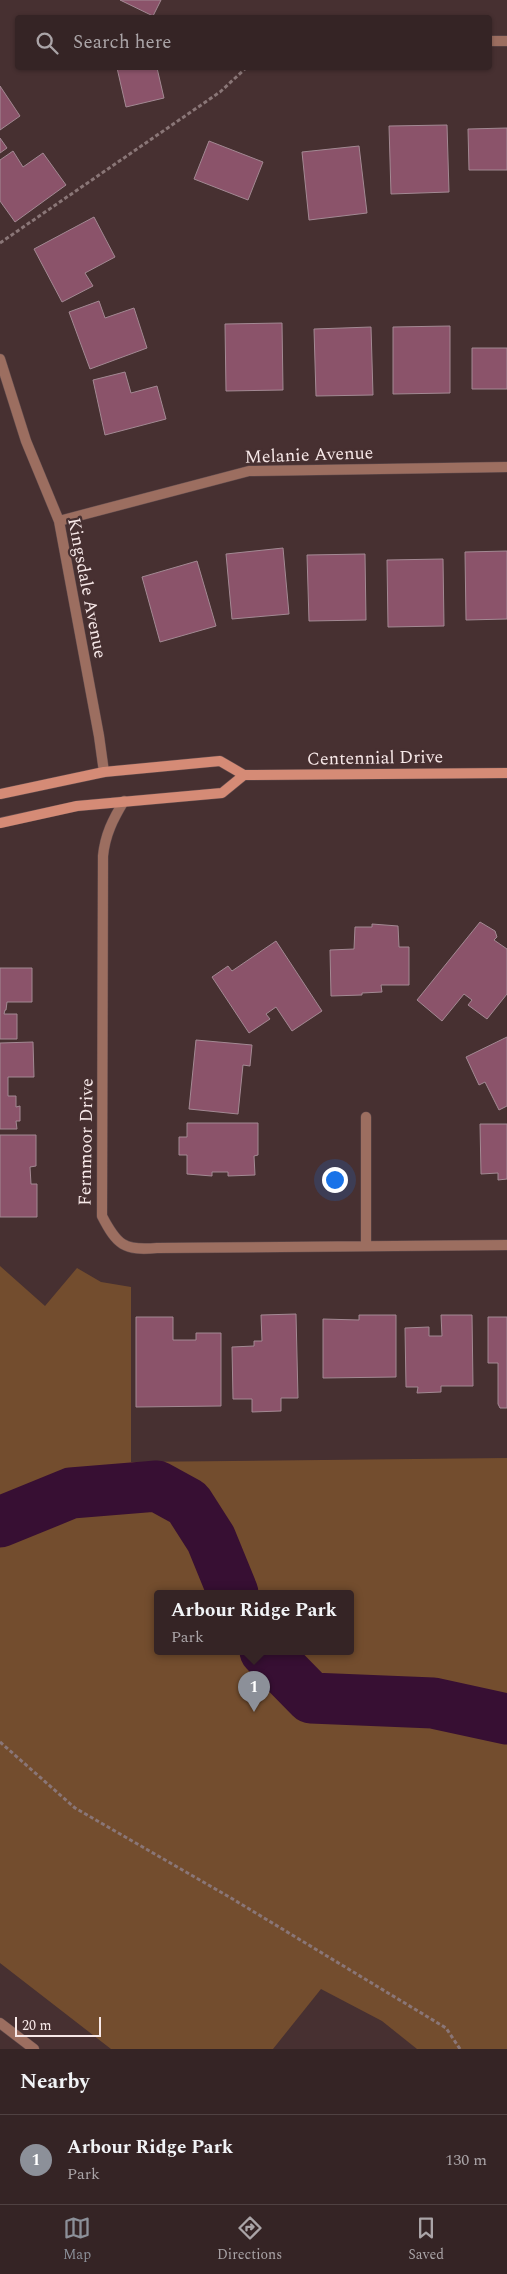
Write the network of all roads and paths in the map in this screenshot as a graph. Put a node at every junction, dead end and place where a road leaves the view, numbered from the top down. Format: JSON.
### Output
{"nodes":[{"id":1,"x":492,"y":41,"type":"edge"},
{"id":2,"x":507,"y":41,"type":"edge"},
{"id":3,"x":244,"y":70,"type":"edge"},
{"id":4,"x":0,"y":243,"type":"edge"},
{"id":5,"x":0,"y":359,"type":"edge"},
{"id":6,"x":507,"y":467,"type":"edge"},
{"id":7,"x":58,"y":521,"type":"junction"},
{"id":8,"x":104,"y":772,"type":"junction"},
{"id":9,"x":507,"y":772,"type":"edge"},
{"id":10,"x":244,"y":775,"type":"junction"},
{"id":11,"x":0,"y":794,"type":"edge"},
{"id":12,"x":124,"y":801,"type":"junction"},
{"id":13,"x":0,"y":823,"type":"edge"},
{"id":14,"x":366,"y":1117,"type":"dead end"},
{"id":15,"x":507,"y":1245,"type":"edge"},
{"id":16,"x":366,"y":1246,"type":"junction"},
{"id":17,"x":0,"y":1742,"type":"edge"},
{"id":18,"x":0,"y":2023,"type":"edge"},
{"id":19,"x":34,"y":2049,"type":"edge"},
{"id":20,"x":460,"y":2049,"type":"edge"}],
"edges":[{"from":1,"to":2,"type":"street"},
{"from":3,"to":4,"type":"path"},
{"from":5,"to":7,"type":"street","name":"Kingsdale Avenue"},
{"from":6,"to":7,"type":"street","name":"Melanie Avenue"},
{"from":7,"to":8,"type":"street","name":"Kingsdale Avenue"},
{"from":8,"to":10,"type":"main road"},
{"from":8,"to":11,"type":"main road"},
{"from":9,"to":10,"type":"main road","name":"Centennial Drive"},
{"from":10,"to":12,"type":"main road"},
{"from":12,"to":13,"type":"main road"},
{"from":12,"to":16,"type":"street","name":"Fernmoor Drive"},
{"from":14,"to":16,"type":"street"},
{"from":15,"to":16,"type":"street","name":"Fernmoor Drive"},
{"from":17,"to":20,"type":"path"},
{"from":18,"to":19,"type":"street"}]}
